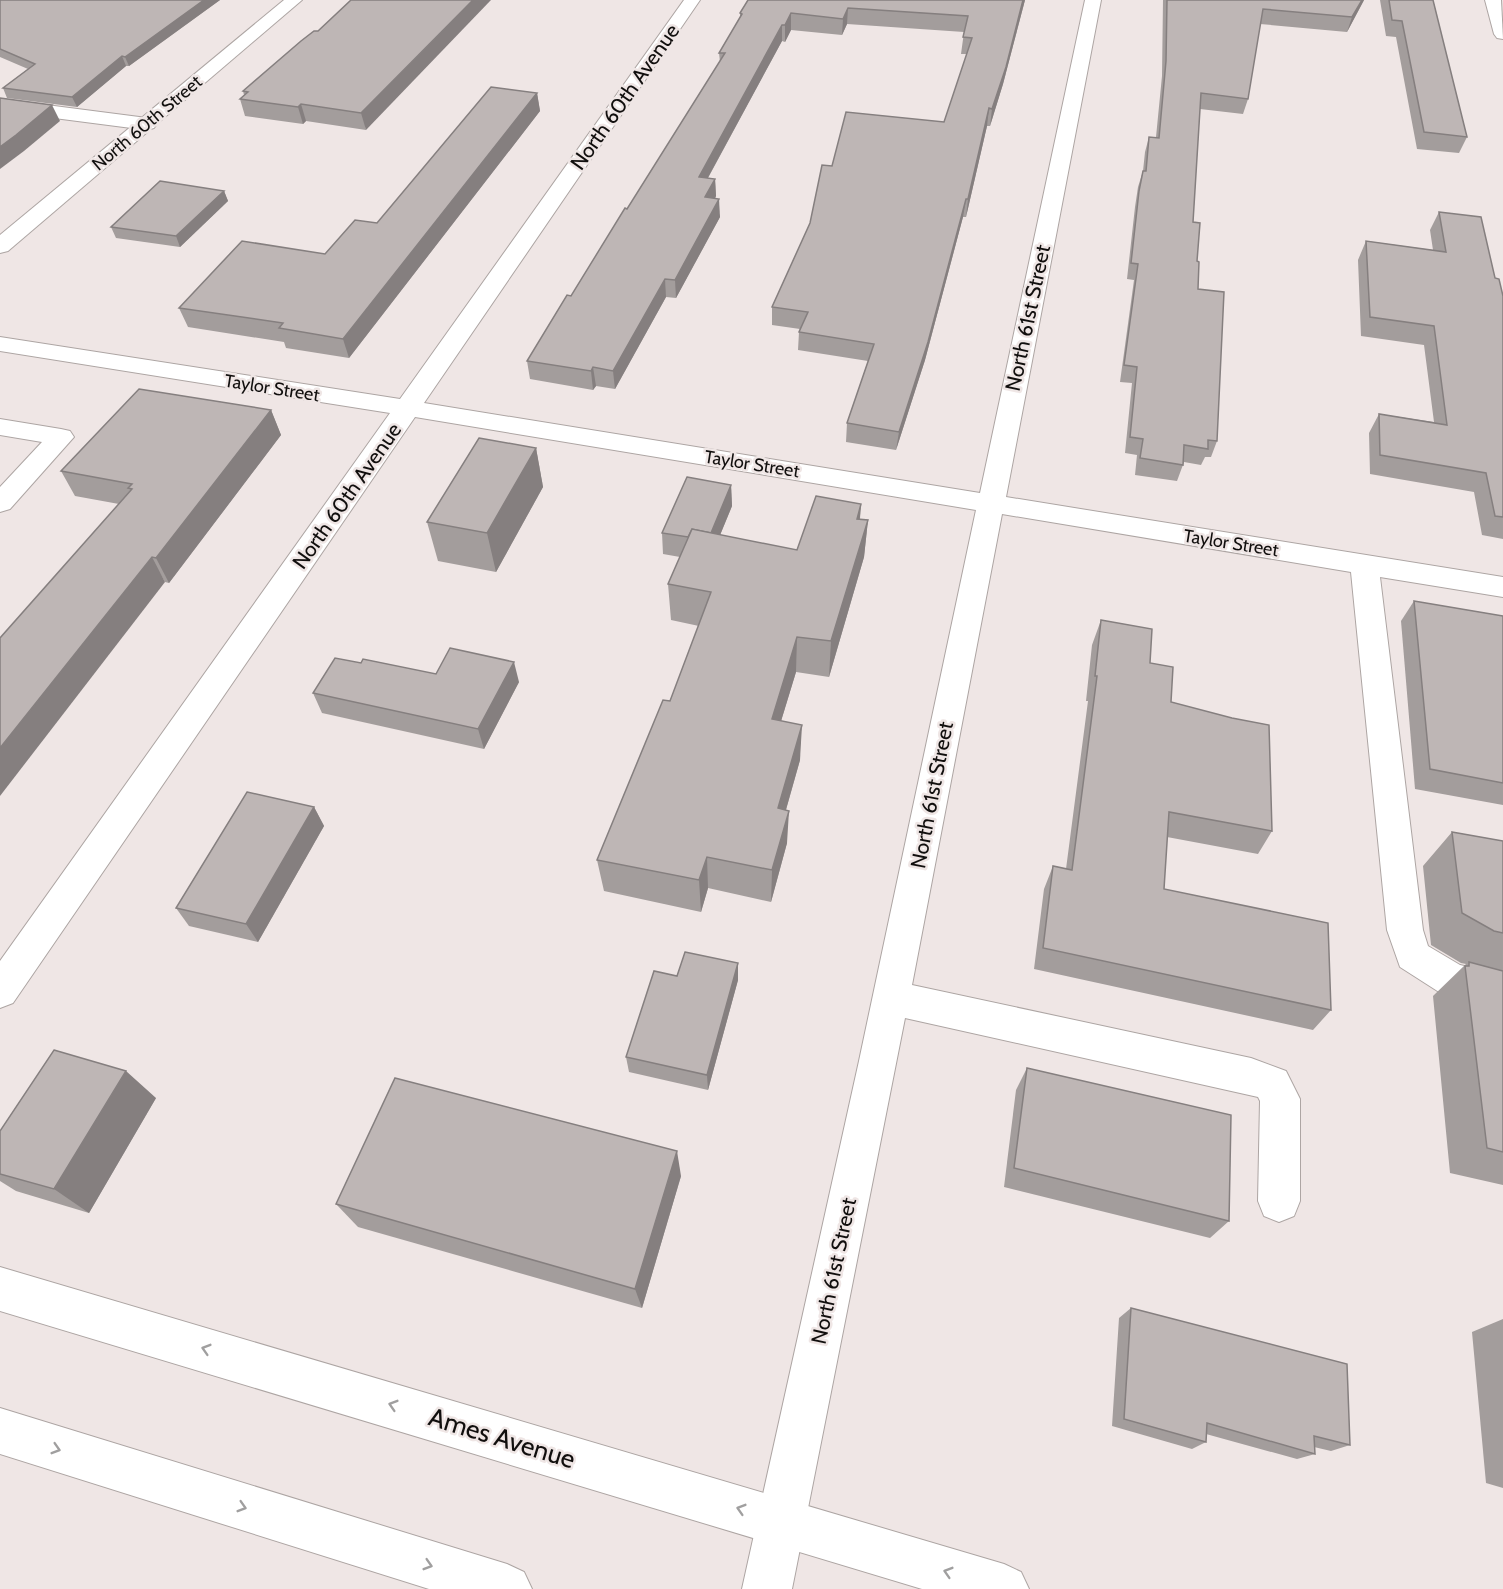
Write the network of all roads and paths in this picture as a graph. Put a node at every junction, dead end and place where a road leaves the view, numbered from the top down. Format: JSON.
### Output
{"nodes":[{"id":1,"x":294,"y":0,"type":"edge"},
{"id":2,"x":692,"y":0,"type":"edge"},
{"id":3,"x":1093,"y":0,"type":"edge"},
{"id":4,"x":1493,"y":0,"type":"edge"},
{"id":5,"x":1503,"y":34,"type":"edge"},
{"id":6,"x":0,"y":105,"type":"edge"},
{"id":7,"x":147,"y":124,"type":"junction"},
{"id":8,"x":0,"y":246,"type":"edge"},
{"id":9,"x":9,"y":345,"type":"edge"},
{"id":10,"x":0,"y":365,"type":"edge"},
{"id":11,"x":408,"y":408,"type":"junction"},
{"id":12,"x":0,"y":427,"type":"edge"},
{"id":13,"x":0,"y":503,"type":"edge"},
{"id":14,"x":990,"y":503,"type":"junction"},
{"id":15,"x":1364,"y":564,"type":"junction"},
{"id":16,"x":1503,"y":587,"type":"edge"},
{"id":17,"x":0,"y":991,"type":"edge"},
{"id":18,"x":1503,"y":992,"type":"edge"},
{"id":19,"x":891,"y":998,"type":"junction"},
{"id":20,"x":1279,"y":1201,"type":"dead end"},
{"id":21,"x":0,"y":1289,"type":"edge"},
{"id":22,"x":0,"y":1431,"type":"edge"},
{"id":23,"x":782,"y":1521,"type":"junction"},
{"id":24,"x":507,"y":1589,"type":"edge"},
{"id":25,"x":767,"y":1589,"type":"edge"},
{"id":26,"x":1004,"y":1589,"type":"edge"}],
"edges":[{"from":1,"to":7,"type":"street","name":"North 60th Street"},
{"from":2,"to":11,"type":"street","name":"North 60th Avenue"},
{"from":3,"to":14,"type":"street","name":"North 61st Street"},
{"from":4,"to":5,"type":"street"},
{"from":6,"to":7,"type":"street"},
{"from":7,"to":8,"type":"street","name":"North 60th Street"},
{"from":9,"to":10,"type":"street"},
{"from":9,"to":11,"type":"street","name":"Taylor Street"},
{"from":11,"to":14,"type":"street","name":"Taylor Street"},
{"from":11,"to":17,"type":"street","name":"North 60th Avenue"},
{"from":12,"to":13,"type":"street"},
{"from":14,"to":15,"type":"street","name":"Taylor Street"},
{"from":14,"to":19,"type":"street","name":"North 61st Street"},
{"from":15,"to":16,"type":"street","name":"Taylor Street"},
{"from":15,"to":18,"type":"street"},
{"from":19,"to":20,"type":"street"},
{"from":19,"to":23,"type":"street","name":"North 61st Street"},
{"from":23,"to":21,"type":"street","name":"Ames Avenue","one_way":true},
{"from":22,"to":24,"type":"street","one_way":true},
{"from":23,"to":25,"type":"street","name":"North 61st Street"},
{"from":26,"to":23,"type":"street","name":"Ames Avenue","one_way":true}]}
